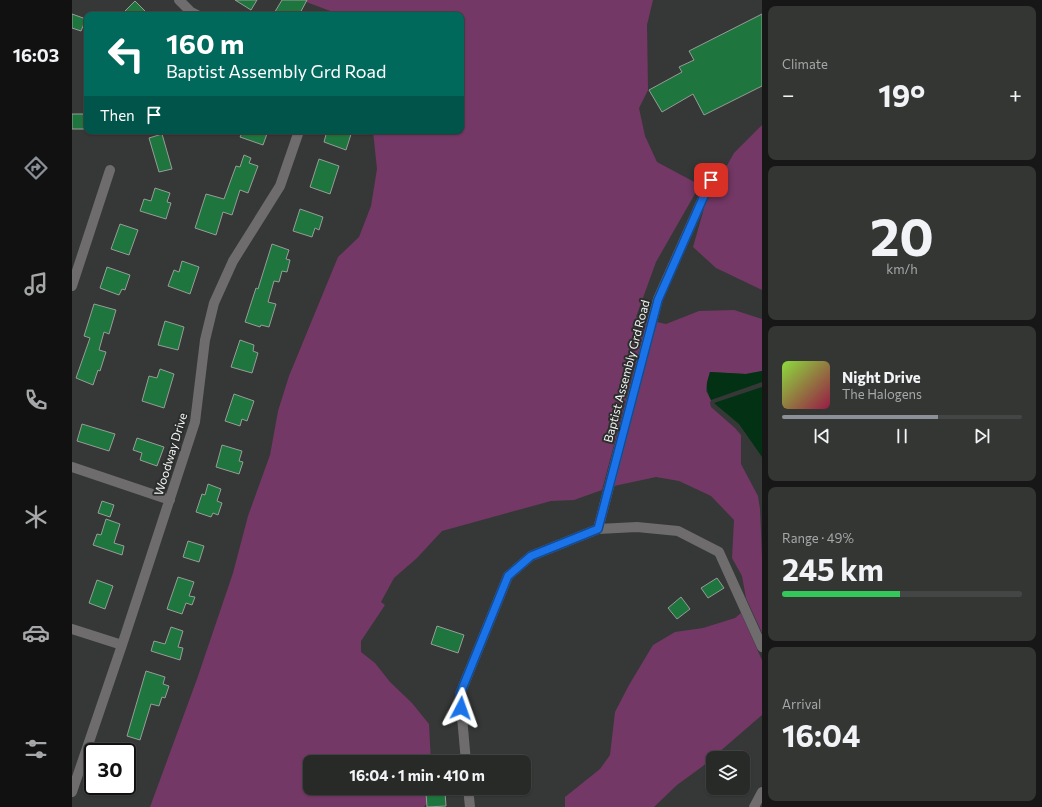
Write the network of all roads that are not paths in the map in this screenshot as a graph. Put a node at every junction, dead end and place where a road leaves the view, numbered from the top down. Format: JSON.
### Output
{"nodes":[{"id":1,"x":179,"y":0,"type":"edge"},
{"id":2,"x":191,"y":12,"type":"edge"},
{"id":3,"x":298,"y":134,"type":"edge"},
{"id":4,"x":110,"y":170,"type":"dead end"},
{"id":5,"x":711,"y":180,"type":"dead end"},
{"id":6,"x":72,"y":286,"type":"edge"},
{"id":7,"x":72,"y":468,"type":"edge"},
{"id":8,"x":170,"y":500,"type":"junction"},
{"id":9,"x":598,"y":529,"type":"junction"},
{"id":10,"x":72,"y":629,"type":"edge"},
{"id":11,"x":122,"y":645,"type":"junction"},
{"id":12,"x":762,"y":647,"type":"edge"},
{"id":13,"x":465,"y":755,"type":"edge"},
{"id":14,"x":72,"y":792,"type":"edge"},
{"id":15,"x":762,"y":792,"type":"edge"},
{"id":16,"x":469,"y":795,"type":"edge"},
{"id":17,"x":470,"y":807,"type":"edge"},
{"id":18,"x":754,"y":807,"type":"edge"}],
"edges":[{"from":1,"to":2,"type":"street"},
{"from":3,"to":8,"type":"street","name":"Woodway Drive"},
{"from":4,"to":6,"type":"street"},
{"from":5,"to":9,"type":"street","name":"Baptist Assembly Grd Road"},
{"from":7,"to":8,"type":"street"},
{"from":8,"to":11,"type":"street","name":"Woodway Drive"},
{"from":9,"to":12,"type":"street"},
{"from":9,"to":13,"type":"street"},
{"from":10,"to":11,"type":"street"},
{"from":11,"to":14,"type":"street","name":"Woodway Drive"},
{"from":15,"to":18,"type":"street"},
{"from":16,"to":17,"type":"street"}]}
